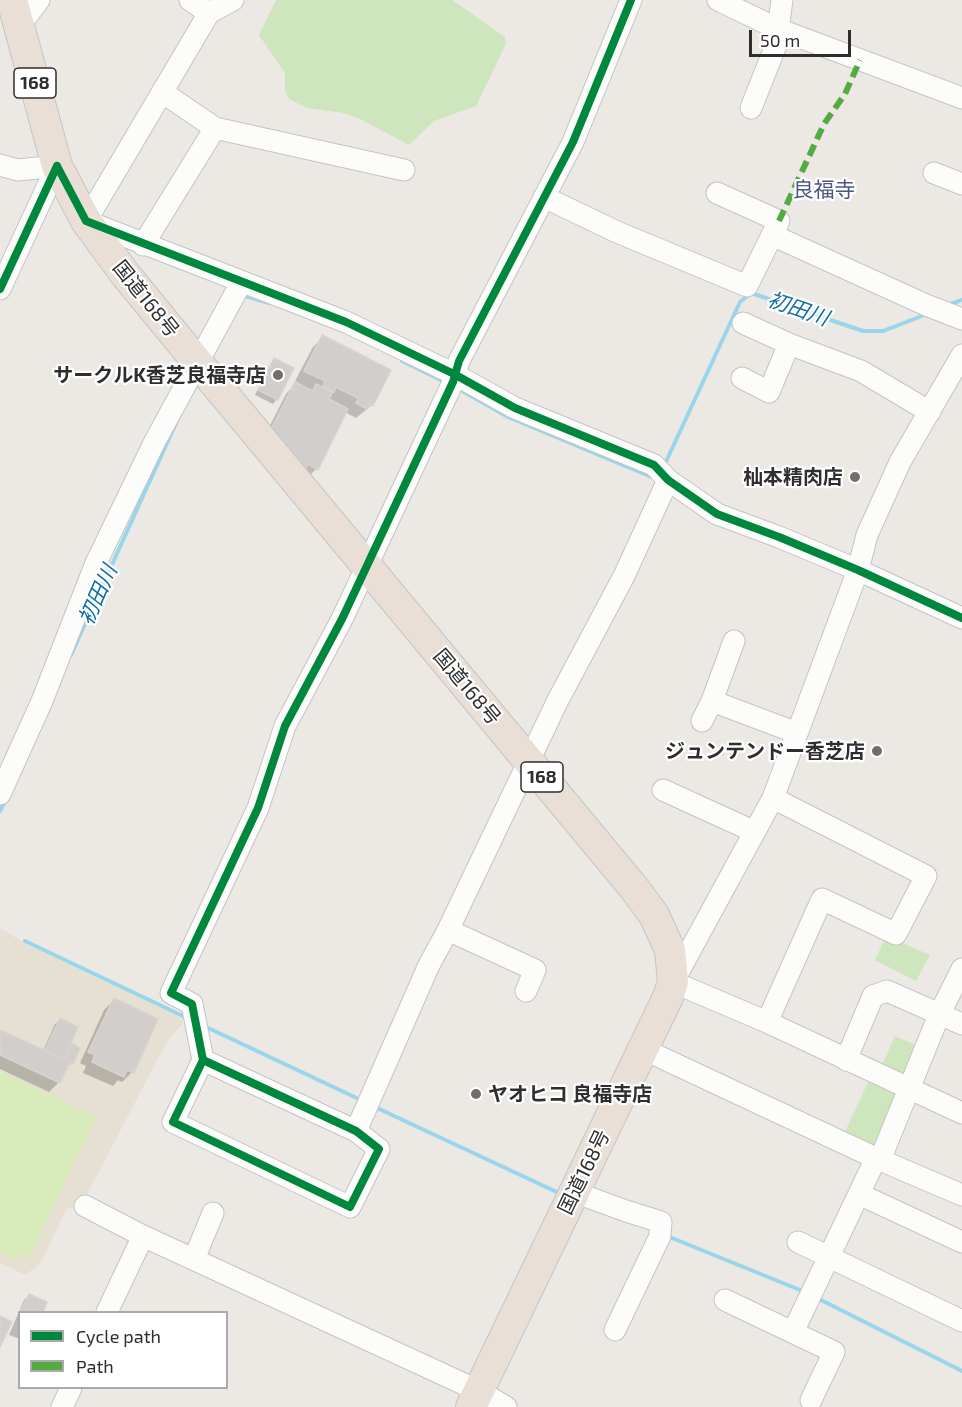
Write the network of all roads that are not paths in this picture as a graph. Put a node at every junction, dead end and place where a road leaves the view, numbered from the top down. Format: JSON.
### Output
{"nodes":[{"id":1,"x":39,"y":0,"type":"edge"},
{"id":2,"x":190,"y":0,"type":"edge"},
{"id":3,"x":233,"y":0,"type":"edge"},
{"id":4,"x":631,"y":0,"type":"edge"},
{"id":5,"x":782,"y":0,"type":"edge"},
{"id":6,"x":723,"y":1,"type":"edge"},
{"id":7,"x":15,"y":13,"type":"edge"},
{"id":8,"x":209,"y":13,"type":"junction"},
{"id":9,"x":780,"y":29,"type":"junction"},
{"id":10,"x":162,"y":92,"type":"junction"},
{"id":11,"x":962,"y":98,"type":"edge"},
{"id":12,"x":751,"y":108,"type":"dead end"},
{"id":13,"x":215,"y":128,"type":"junction"},
{"id":14,"x":0,"y":165,"type":"edge"},
{"id":15,"x":57,"y":166,"type":"junction"},
{"id":16,"x":404,"y":170,"type":"dead end"},
{"id":17,"x":934,"y":173,"type":"dead end"},
{"id":18,"x":962,"y":184,"type":"edge"},
{"id":19,"x":717,"y":193,"type":"dead end"},
{"id":20,"x":544,"y":197,"type":"junction"},
{"id":21,"x":86,"y":221,"type":"junction"},
{"id":22,"x":772,"y":235,"type":"junction"},
{"id":23,"x":144,"y":245,"type":"junction"},
{"id":24,"x":241,"y":282,"type":"junction"},
{"id":25,"x":0,"y":289,"type":"edge"},
{"id":26,"x":943,"y":312,"type":"edge"},
{"id":27,"x":743,"y":323,"type":"dead end"},
{"id":28,"x":789,"y":344,"type":"junction"},
{"id":29,"x":962,"y":355,"type":"edge"},
{"id":30,"x":198,"y":363,"type":"junction"},
{"id":31,"x":742,"y":378,"type":"dead end"},
{"id":32,"x":452,"y":382,"type":"junction"},
{"id":33,"x":930,"y":412,"type":"junction"},
{"id":34,"x":668,"y":480,"type":"junction"},
{"id":35,"x":366,"y":565,"type":"junction"},
{"id":36,"x":858,"y":570,"type":"junction"},
{"id":37,"x":961,"y":616,"type":"edge"},
{"id":38,"x":734,"y":641,"type":"dead end"},
{"id":39,"x":712,"y":701,"type":"junction"},
{"id":40,"x":702,"y":721,"type":"dead end"},
{"id":41,"x":797,"y":733,"type":"junction"},
{"id":42,"x":529,"y":761,"type":"junction"},
{"id":43,"x":663,"y":790,"type":"dead end"},
{"id":44,"x":0,"y":795,"type":"edge"},
{"id":45,"x":773,"y":798,"type":"junction"},
{"id":46,"x":755,"y":832,"type":"junction"},
{"id":47,"x":448,"y":930,"type":"junction"},
{"id":48,"x":962,"y":969,"type":"edge"},
{"id":49,"x":673,"y":982,"type":"junction"},
{"id":50,"x":526,"y":991,"type":"dead end"},
{"id":51,"x":939,"y":1015,"type":"junction"},
{"id":52,"x":768,"y":1022,"type":"junction"},
{"id":53,"x":962,"y":1024,"type":"edge"},
{"id":54,"x":643,"y":1049,"type":"junction"},
{"id":55,"x":203,"y":1060,"type":"junction"},
{"id":56,"x":846,"y":1060,"type":"junction"},
{"id":57,"x":909,"y":1090,"type":"junction"},
{"id":58,"x":962,"y":1113,"type":"edge"},
{"id":59,"x":356,"y":1131,"type":"junction"},
{"id":60,"x":878,"y":1159,"type":"junction"},
{"id":61,"x":574,"y":1192,"type":"junction"},
{"id":62,"x":859,"y":1194,"type":"junction"},
{"id":63,"x":962,"y":1195,"type":"edge"},
{"id":64,"x":85,"y":1206,"type":"dead end"},
{"id":65,"x":213,"y":1214,"type":"dead end"},
{"id":66,"x":143,"y":1236,"type":"junction"},
{"id":67,"x":798,"y":1242,"type":"dead end"},
{"id":68,"x":962,"y":1242,"type":"edge"},
{"id":69,"x":830,"y":1257,"type":"junction"},
{"id":70,"x":194,"y":1260,"type":"junction"},
{"id":71,"x":725,"y":1300,"type":"dead end"},
{"id":72,"x":107,"y":1311,"type":"edge"},
{"id":73,"x":960,"y":1314,"type":"edge"},
{"id":74,"x":615,"y":1330,"type":"dead end"},
{"id":75,"x":793,"y":1332,"type":"junction"},
{"id":76,"x":71,"y":1389,"type":"edge"},
{"id":77,"x":475,"y":1399,"type":"edge"},
{"id":78,"x":811,"y":1400,"type":"dead end"},
{"id":79,"x":62,"y":1407,"type":"edge"},
{"id":80,"x":506,"y":1407,"type":"edge"}],
"edges":[{"from":1,"to":7,"type":"street"},
{"from":2,"to":8,"type":"street"},
{"from":3,"to":8,"type":"street"},
{"from":4,"to":20,"type":"street"},
{"from":5,"to":9,"type":"street"},
{"from":6,"to":9,"type":"street"},
{"from":7,"to":15,"type":"highway","name":"国道168号","number":"168"},
{"from":8,"to":10,"type":"street"},
{"from":9,"to":11,"type":"street"},
{"from":9,"to":12,"type":"street"},
{"from":10,"to":13,"type":"street"},
{"from":10,"to":21,"type":"street"},
{"from":13,"to":16,"type":"street"},
{"from":13,"to":23,"type":"street"},
{"from":14,"to":15,"type":"street"},
{"from":15,"to":21,"type":"highway","name":"国道168号","number":"168"},
{"from":15,"to":25,"type":"street"},
{"from":17,"to":18,"type":"street"},
{"from":19,"to":22,"type":"street"},
{"from":20,"to":22,"type":"street"},
{"from":20,"to":32,"type":"street"},
{"from":21,"to":23,"type":"street"},
{"from":21,"to":30,"type":"highway","name":"国道168号","number":"168"},
{"from":22,"to":26,"type":"street"},
{"from":23,"to":24,"type":"street"},
{"from":24,"to":30,"type":"street"},
{"from":24,"to":32,"type":"street"},
{"from":27,"to":28,"type":"street"},
{"from":28,"to":31,"type":"street"},
{"from":28,"to":33,"type":"street"},
{"from":29,"to":33,"type":"street"},
{"from":30,"to":35,"type":"highway","name":"国道168号","number":"168"},
{"from":30,"to":44,"type":"street"},
{"from":32,"to":34,"type":"street"},
{"from":32,"to":35,"type":"street"},
{"from":33,"to":36,"type":"street"},
{"from":34,"to":36,"type":"street"},
{"from":34,"to":42,"type":"street"},
{"from":35,"to":42,"type":"highway","name":"国道168号","number":"168"},
{"from":35,"to":55,"type":"street"},
{"from":36,"to":37,"type":"street"},
{"from":36,"to":41,"type":"street"},
{"from":38,"to":39,"type":"street"},
{"from":39,"to":40,"type":"street"},
{"from":39,"to":41,"type":"street"},
{"from":41,"to":45,"type":"street"},
{"from":42,"to":47,"type":"street"},
{"from":42,"to":49,"type":"highway","name":"国道168号","number":"168"},
{"from":43,"to":46,"type":"street"},
{"from":45,"to":46,"type":"street"},
{"from":45,"to":52,"type":"street"},
{"from":46,"to":49,"type":"street"},
{"from":47,"to":50,"type":"street"},
{"from":47,"to":59,"type":"street"},
{"from":48,"to":51,"type":"street"},
{"from":49,"to":52,"type":"street"},
{"from":49,"to":54,"type":"highway","name":"国道168号","number":"168"},
{"from":51,"to":53,"type":"street"},
{"from":51,"to":56,"type":"street"},
{"from":51,"to":57,"type":"street"},
{"from":52,"to":56,"type":"street"},
{"from":54,"to":60,"type":"street"},
{"from":54,"to":61,"type":"highway","name":"国道168号","number":"168"},
{"from":55,"to":59,"type":"street"},
{"from":55,"to":59,"type":"street"},
{"from":56,"to":57,"type":"street"},
{"from":57,"to":58,"type":"street"},
{"from":57,"to":60,"type":"street"},
{"from":60,"to":62,"type":"street"},
{"from":60,"to":63,"type":"street"},
{"from":61,"to":74,"type":"street"},
{"from":61,"to":77,"type":"highway","name":"国道168号","number":"168"},
{"from":62,"to":68,"type":"street"},
{"from":62,"to":69,"type":"street"},
{"from":64,"to":66,"type":"street"},
{"from":65,"to":70,"type":"street"},
{"from":66,"to":70,"type":"street"},
{"from":66,"to":72,"type":"street"},
{"from":67,"to":69,"type":"street"},
{"from":69,"to":73,"type":"street"},
{"from":69,"to":75,"type":"street"},
{"from":70,"to":77,"type":"street"},
{"from":71,"to":75,"type":"street"},
{"from":75,"to":78,"type":"street"},
{"from":76,"to":79,"type":"street"},
{"from":77,"to":80,"type":"street"}]}
